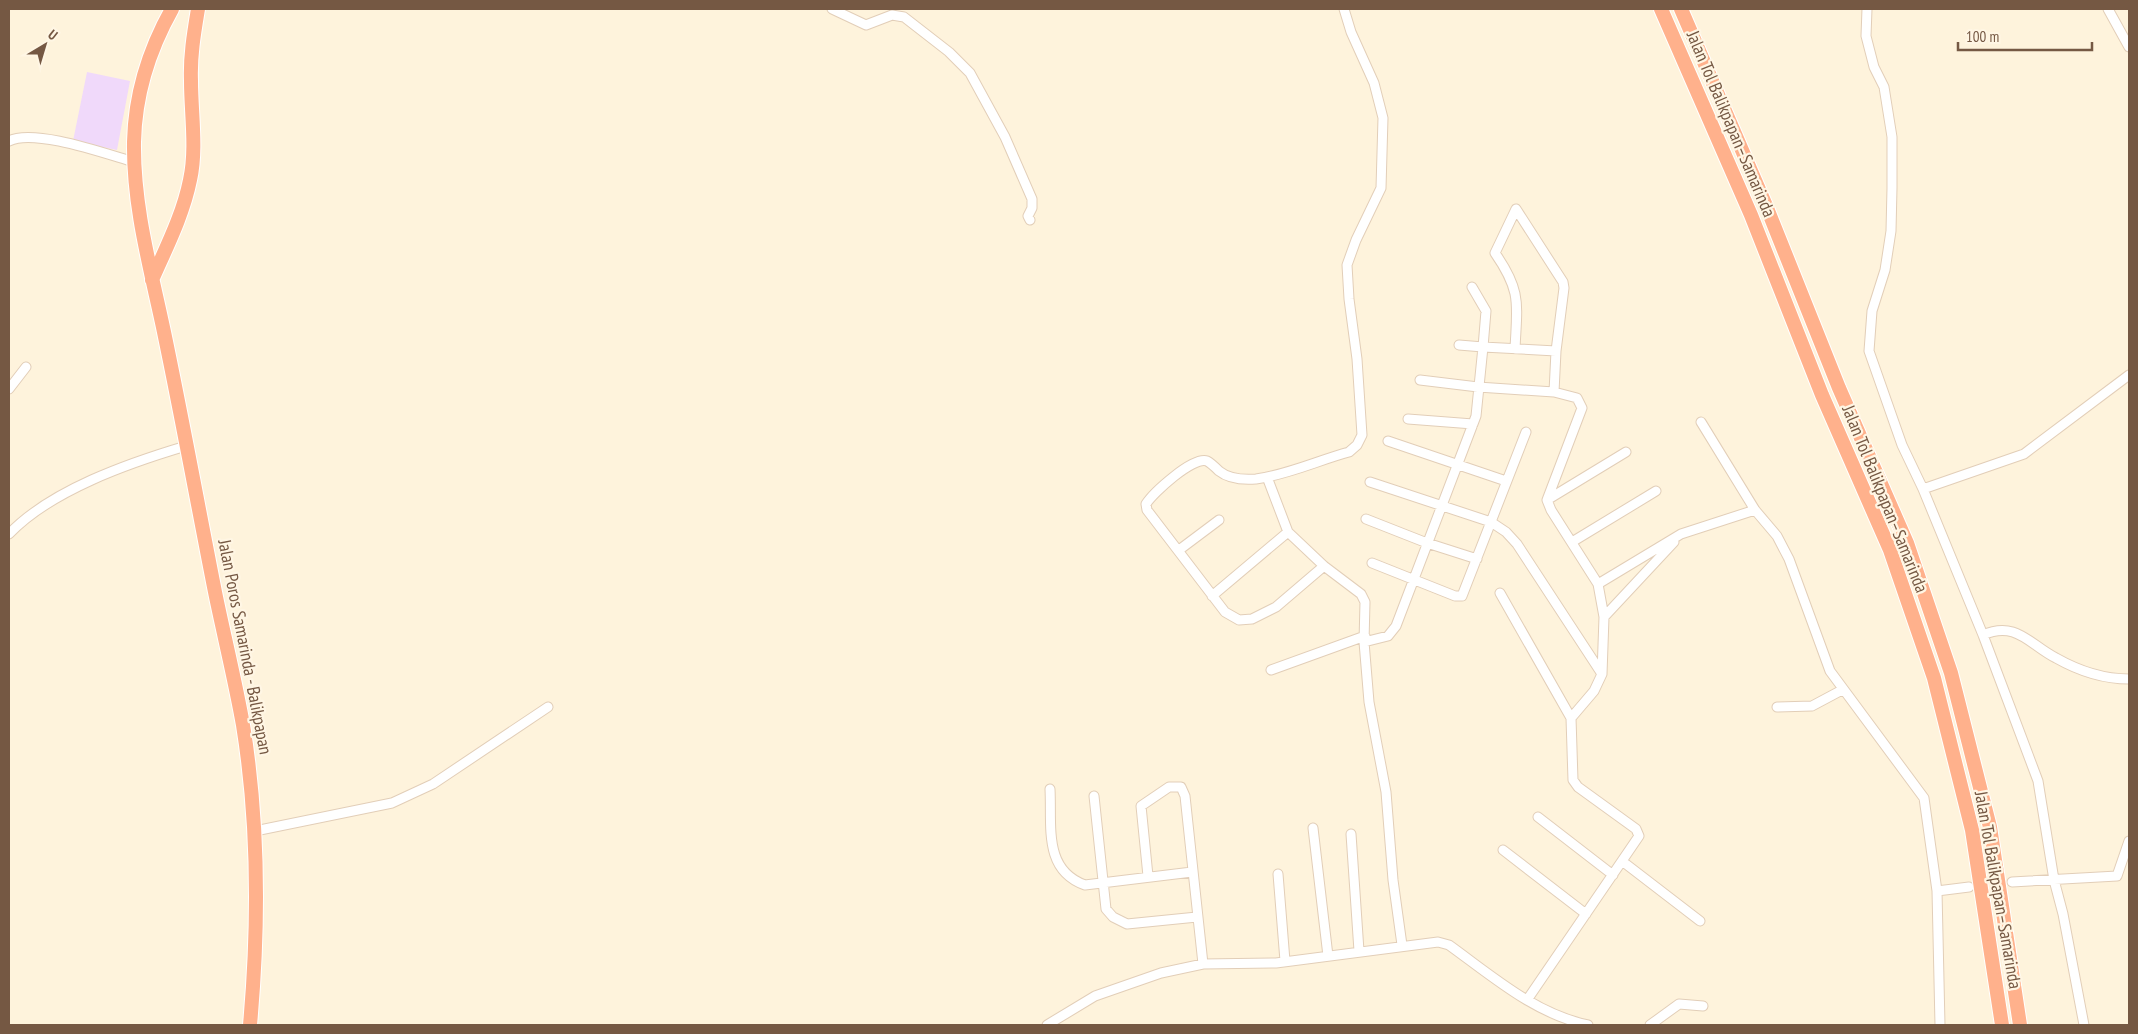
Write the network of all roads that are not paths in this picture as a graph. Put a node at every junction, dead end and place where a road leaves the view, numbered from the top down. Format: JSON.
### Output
{"nodes":[{"id":1,"x":172,"y":9,"type":"edge"},
{"id":2,"x":198,"y":9,"type":"edge"},
{"id":3,"x":832,"y":9,"type":"edge"},
{"id":4,"x":1344,"y":9,"type":"edge"},
{"id":5,"x":1661,"y":9,"type":"edge"},
{"id":6,"x":1681,"y":9,"type":"edge"},
{"id":7,"x":1868,"y":9,"type":"edge"},
{"id":8,"x":2108,"y":9,"type":"edge"},
{"id":9,"x":2129,"y":47,"type":"edge"},
{"id":10,"x":10,"y":138,"type":"edge"},
{"id":11,"x":134,"y":162,"type":"junction"},
{"id":12,"x":1030,"y":220,"type":"dead end"},
{"id":13,"x":152,"y":280,"type":"junction"},
{"id":14,"x":1472,"y":287,"type":"dead end"},
{"id":15,"x":1458,"y":345,"type":"dead end"},
{"id":16,"x":1482,"y":347,"type":"junction"},
{"id":17,"x":1515,"y":349,"type":"junction"},
{"id":18,"x":1556,"y":351,"type":"junction"},
{"id":19,"x":26,"y":366,"type":"dead end"},
{"id":20,"x":2129,"y":375,"type":"edge"},
{"id":21,"x":1420,"y":380,"type":"dead end"},
{"id":22,"x":1478,"y":387,"type":"junction"},
{"id":23,"x":9,"y":389,"type":"edge"},
{"id":24,"x":1554,"y":392,"type":"junction"},
{"id":25,"x":1408,"y":419,"type":"dead end"},
{"id":26,"x":1701,"y":422,"type":"dead end"},
{"id":27,"x":1473,"y":424,"type":"junction"},
{"id":28,"x":1526,"y":432,"type":"dead end"},
{"id":29,"x":1388,"y":441,"type":"dead end"},
{"id":30,"x":186,"y":446,"type":"junction"},
{"id":31,"x":1626,"y":452,"type":"dead end"},
{"id":32,"x":1456,"y":464,"type":"junction"},
{"id":33,"x":1267,"y":477,"type":"junction"},
{"id":34,"x":1506,"y":481,"type":"junction"},
{"id":35,"x":1370,"y":482,"type":"dead end"},
{"id":36,"x":1924,"y":490,"type":"junction"},
{"id":37,"x":1656,"y":491,"type":"dead end"},
{"id":38,"x":1547,"y":500,"type":"junction"},
{"id":39,"x":1441,"y":505,"type":"junction"},
{"id":40,"x":1755,"y":510,"type":"junction"},
{"id":41,"x":1366,"y":519,"type":"dead end"},
{"id":42,"x":1218,"y":520,"type":"dead end"},
{"id":43,"x":1491,"y":522,"type":"junction"},
{"id":44,"x":1288,"y":532,"type":"junction"},
{"id":45,"x":9,"y":534,"type":"edge"},
{"id":46,"x":1681,"y":534,"type":"junction"},
{"id":47,"x":1572,"y":542,"type":"junction"},
{"id":48,"x":1427,"y":543,"type":"junction"},
{"id":49,"x":1179,"y":550,"type":"junction"},
{"id":50,"x":1478,"y":559,"type":"junction"},
{"id":51,"x":1372,"y":562,"type":"dead end"},
{"id":52,"x":1324,"y":566,"type":"junction"},
{"id":53,"x":1413,"y":580,"type":"junction"},
{"id":54,"x":1598,"y":584,"type":"junction"},
{"id":55,"x":1500,"y":593,"type":"dead end"},
{"id":56,"x":1212,"y":596,"type":"junction"},
{"id":57,"x":1604,"y":617,"type":"junction"},
{"id":58,"x":1983,"y":635,"type":"junction"},
{"id":59,"x":1365,"y":639,"type":"junction"},
{"id":60,"x":1271,"y":670,"type":"dead end"},
{"id":61,"x":1602,"y":674,"type":"junction"},
{"id":62,"x":2129,"y":680,"type":"edge"},
{"id":63,"x":1842,"y":690,"type":"junction"},
{"id":64,"x":548,"y":707,"type":"dead end"},
{"id":65,"x":1777,"y":707,"type":"dead end"},
{"id":66,"x":1571,"y":718,"type":"junction"},
{"id":67,"x":1050,"y":789,"type":"dead end"},
{"id":68,"x":1094,"y":796,"type":"dead end"},
{"id":69,"x":1538,"y":817,"type":"dead end"},
{"id":70,"x":1313,"y":828,"type":"dead end"},
{"id":71,"x":255,"y":831,"type":"junction"},
{"id":72,"x":1351,"y":834,"type":"dead end"},
{"id":73,"x":2129,"y":841,"type":"edge"},
{"id":74,"x":1504,"y":850,"type":"dead end"},
{"id":75,"x":1622,"y":861,"type":"junction"},
{"id":76,"x":1192,"y":872,"type":"junction"},
{"id":77,"x":1278,"y":874,"type":"dead end"},
{"id":78,"x":1613,"y":875,"type":"junction"},
{"id":79,"x":1148,"y":876,"type":"junction"},
{"id":80,"x":2054,"y":880,"type":"junction"},
{"id":81,"x":2012,"y":882,"type":"dead end"},
{"id":82,"x":1103,"y":883,"type":"junction"},
{"id":83,"x":1968,"y":887,"type":"dead end"},
{"id":84,"x":1937,"y":892,"type":"junction"},
{"id":85,"x":1586,"y":914,"type":"junction"},
{"id":86,"x":1197,"y":917,"type":"junction"},
{"id":87,"x":1700,"y":921,"type":"dead end"},
{"id":88,"x":1402,"y":946,"type":"junction"},
{"id":89,"x":1359,"y":951,"type":"junction"},
{"id":90,"x":1328,"y":956,"type":"junction"},
{"id":91,"x":1285,"y":962,"type":"junction"},
{"id":92,"x":1203,"y":964,"type":"junction"},
{"id":93,"x":1527,"y":1000,"type":"junction"},
{"id":94,"x":1703,"y":1006,"type":"dead end"},
{"id":95,"x":250,"y":1025,"type":"edge"},
{"id":96,"x":1046,"y":1025,"type":"edge"},
{"id":97,"x":1588,"y":1025,"type":"edge"},
{"id":98,"x":1650,"y":1025,"type":"edge"},
{"id":99,"x":1940,"y":1025,"type":"edge"},
{"id":100,"x":2002,"y":1025,"type":"edge"},
{"id":101,"x":2020,"y":1025,"type":"edge"},
{"id":102,"x":2084,"y":1025,"type":"edge"}],
"edges":[{"from":1,"to":11,"type":"highway","name":"Jalan Poros Samarinda - Balikpapan"},
{"from":2,"to":13,"type":"highway"},
{"from":3,"to":12,"type":"street"},
{"from":4,"to":33,"type":"street"},
{"from":5,"to":100,"type":"highway","name":"Jalan Tol Balikpapan–Samarinda"},
{"from":6,"to":101,"type":"highway","name":"Jalan Tol Balikpapan–Samarinda"},
{"from":7,"to":36,"type":"street"},
{"from":8,"to":9,"type":"street"},
{"from":10,"to":11,"type":"street"},
{"from":11,"to":13,"type":"highway","name":"Jalan Poros Samarinda - Balikpapan"},
{"from":13,"to":30,"type":"highway","name":"Jalan Poros Samarinda - Balikpapan"},
{"from":14,"to":16,"type":"street"},
{"from":15,"to":16,"type":"street"},
{"from":16,"to":17,"type":"street"},
{"from":16,"to":22,"type":"street"},
{"from":17,"to":18,"type":"street"},
{"from":17,"to":18,"type":"street"},
{"from":18,"to":24,"type":"street"},
{"from":19,"to":23,"type":"street"},
{"from":20,"to":36,"type":"street"},
{"from":21,"to":22,"type":"street"},
{"from":22,"to":24,"type":"street"},
{"from":22,"to":27,"type":"street"},
{"from":24,"to":38,"type":"street"},
{"from":25,"to":27,"type":"street"},
{"from":26,"to":40,"type":"street"},
{"from":27,"to":32,"type":"street"},
{"from":28,"to":34,"type":"street"},
{"from":29,"to":32,"type":"street"},
{"from":30,"to":45,"type":"street"},
{"from":30,"to":71,"type":"highway","name":"Jalan Poros Samarinda - Balikpapan"},
{"from":31,"to":38,"type":"street"},
{"from":32,"to":34,"type":"street"},
{"from":32,"to":39,"type":"street"},
{"from":33,"to":44,"type":"street"},
{"from":33,"to":49,"type":"street"},
{"from":34,"to":43,"type":"street"},
{"from":35,"to":39,"type":"street"},
{"from":36,"to":58,"type":"street"},
{"from":37,"to":47,"type":"street"},
{"from":38,"to":47,"type":"street"},
{"from":39,"to":43,"type":"street"},
{"from":39,"to":48,"type":"street"},
{"from":40,"to":46,"type":"street"},
{"from":40,"to":63,"type":"street"},
{"from":41,"to":48,"type":"street"},
{"from":42,"to":49,"type":"street"},
{"from":43,"to":50,"type":"street"},
{"from":43,"to":61,"type":"street"},
{"from":44,"to":52,"type":"street"},
{"from":44,"to":56,"type":"street"},
{"from":46,"to":54,"type":"street"},
{"from":46,"to":57,"type":"street"},
{"from":47,"to":54,"type":"street"},
{"from":48,"to":50,"type":"street"},
{"from":48,"to":53,"type":"street"},
{"from":49,"to":56,"type":"street"},
{"from":50,"to":53,"type":"street"},
{"from":51,"to":53,"type":"street"},
{"from":52,"to":56,"type":"street"},
{"from":52,"to":59,"type":"street"},
{"from":53,"to":59,"type":"street"},
{"from":54,"to":57,"type":"street"},
{"from":55,"to":66,"type":"street"},
{"from":57,"to":61,"type":"street"},
{"from":58,"to":62,"type":"street"},
{"from":58,"to":80,"type":"street"},
{"from":59,"to":60,"type":"street"},
{"from":59,"to":88,"type":"street"},
{"from":61,"to":66,"type":"street"},
{"from":63,"to":65,"type":"street"},
{"from":63,"to":84,"type":"street"},
{"from":64,"to":71,"type":"street"},
{"from":66,"to":75,"type":"street"},
{"from":67,"to":82,"type":"street"},
{"from":68,"to":82,"type":"street"},
{"from":69,"to":78,"type":"street"},
{"from":70,"to":90,"type":"street"},
{"from":71,"to":95,"type":"highway","name":"Jalan Poros Samarinda - Balikpapan"},
{"from":72,"to":89,"type":"street"},
{"from":73,"to":80,"type":"street"},
{"from":74,"to":85,"type":"street"},
{"from":75,"to":78,"type":"street"},
{"from":75,"to":87,"type":"street"},
{"from":76,"to":79,"type":"street"},
{"from":76,"to":79,"type":"street"},
{"from":76,"to":86,"type":"street"},
{"from":77,"to":91,"type":"street"},
{"from":78,"to":85,"type":"street"},
{"from":79,"to":82,"type":"street"},
{"from":80,"to":81,"type":"street"},
{"from":80,"to":102,"type":"street"},
{"from":82,"to":86,"type":"street"},
{"from":83,"to":84,"type":"street"},
{"from":84,"to":99,"type":"street"},
{"from":85,"to":93,"type":"street"},
{"from":86,"to":92,"type":"street"},
{"from":88,"to":89,"type":"street"},
{"from":88,"to":93,"type":"street"},
{"from":89,"to":90,"type":"street"},
{"from":90,"to":91,"type":"street"},
{"from":91,"to":92,"type":"street"},
{"from":92,"to":96,"type":"street"},
{"from":93,"to":97,"type":"street"},
{"from":94,"to":98,"type":"street"}]}
